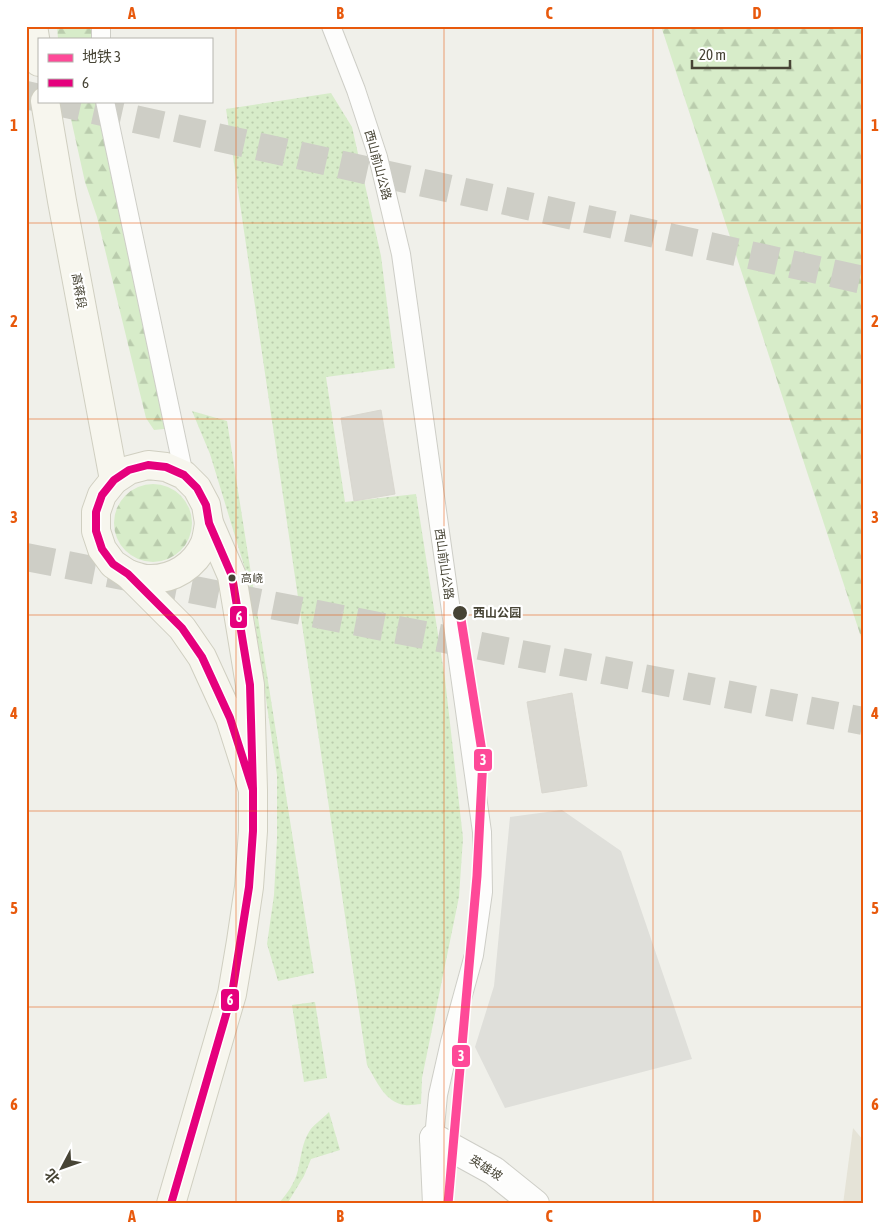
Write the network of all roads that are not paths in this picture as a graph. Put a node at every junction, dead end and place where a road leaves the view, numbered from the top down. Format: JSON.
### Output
{"nodes":[{"id":1,"x":33,"y":26,"type":"edge"},
{"id":2,"x":331,"y":26,"type":"edge"},
{"id":3,"x":38,"y":56,"type":"edge"},
{"id":4,"x":45,"y":102,"type":"edge"},
{"id":5,"x":105,"y":102,"type":"edge"},
{"id":6,"x":184,"y":475,"type":"junction"},
{"id":7,"x":114,"y":480,"type":"junction"},
{"id":8,"x":209,"y":523,"type":"junction"},
{"id":9,"x":128,"y":574,"type":"junction"},
{"id":10,"x":253,"y":790,"type":"junction"},
{"id":11,"x":434,"y":1138,"type":"junction"},
{"id":12,"x":171,"y":1204,"type":"edge"},
{"id":13,"x":437,"y":1204,"type":"edge"},
{"id":14,"x":535,"y":1204,"type":"edge"}],
"edges":[{"from":1,"to":3,"type":"main road"},
{"from":2,"to":11,"type":"lane","name":"西山前山公路"},
{"from":4,"to":7,"type":"main road","name":"高蒋段"},
{"from":5,"to":6,"type":"lane"},
{"from":6,"to":7,"type":"main road"},
{"from":6,"to":8,"type":"main road"},
{"from":7,"to":9,"type":"main road"},
{"from":8,"to":9,"type":"main road"},
{"from":8,"to":10,"type":"main road"},
{"from":9,"to":10,"type":"main road"},
{"from":10,"to":12,"type":"main road"},
{"from":11,"to":13,"type":"street"},
{"from":11,"to":14,"type":"street","name":"英雄坡"}]}
